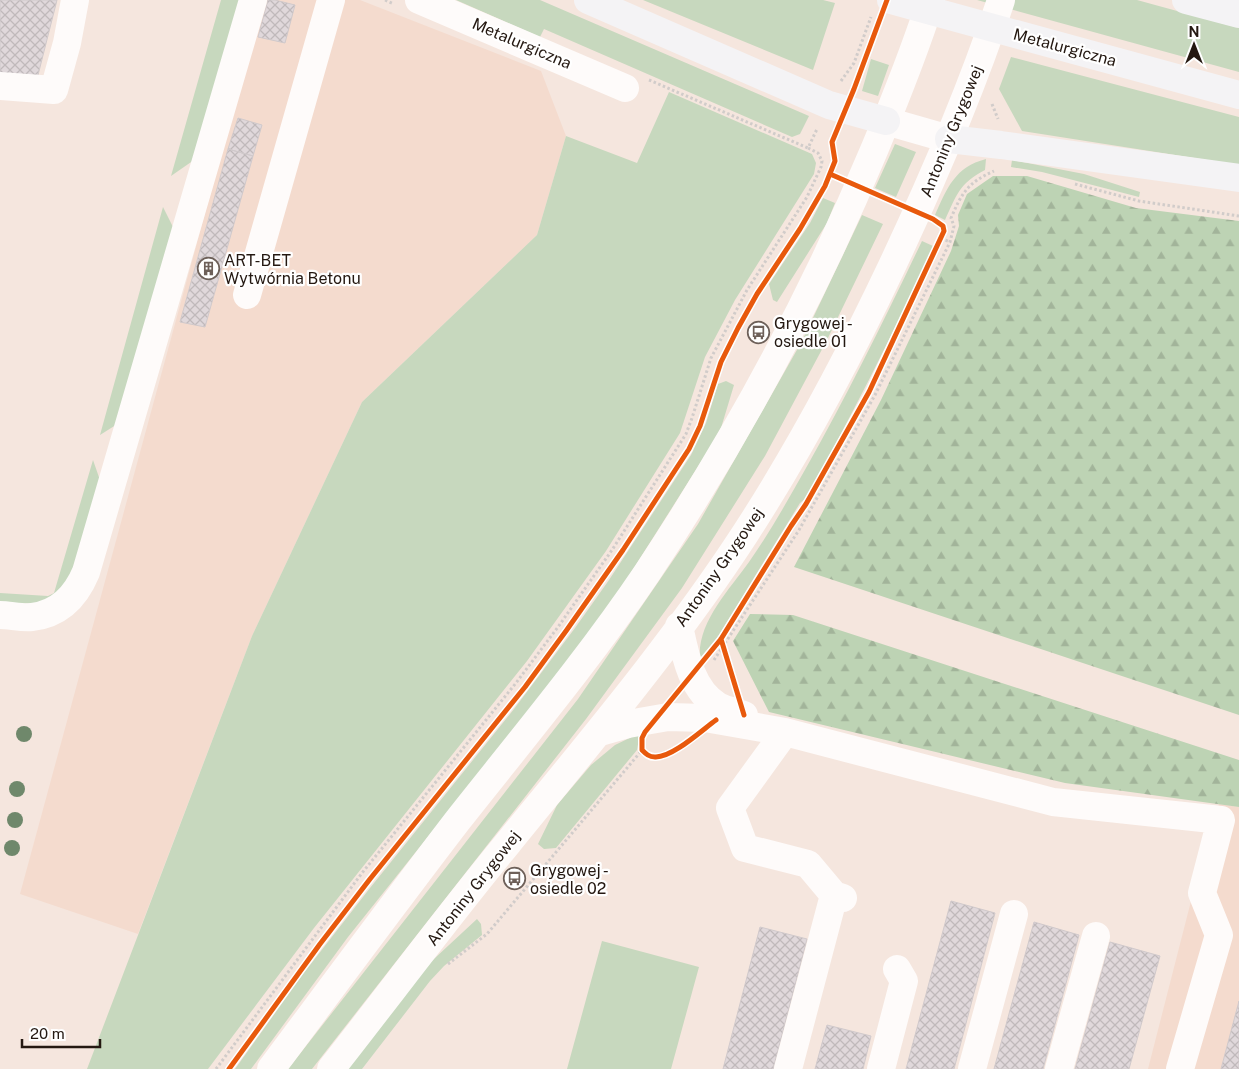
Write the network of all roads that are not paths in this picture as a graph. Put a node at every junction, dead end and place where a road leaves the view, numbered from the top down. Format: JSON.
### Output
{"nodes":[{"id":1,"x":75,"y":0,"type":"edge"},
{"id":2,"x":253,"y":0,"type":"edge"},
{"id":3,"x":331,"y":0,"type":"edge"},
{"id":4,"x":419,"y":0,"type":"edge"},
{"id":5,"x":588,"y":0,"type":"edge"},
{"id":6,"x":931,"y":0,"type":"edge"},
{"id":7,"x":1001,"y":0,"type":"edge"},
{"id":8,"x":1186,"y":0,"type":"edge"},
{"id":9,"x":883,"y":4,"type":"edge"},
{"id":10,"x":1239,"y":14,"type":"edge"},
{"id":11,"x":0,"y":86,"type":"edge"},
{"id":12,"x":625,"y":88,"type":"dead end"},
{"id":13,"x":1239,"y":95,"type":"edge"},
{"id":14,"x":886,"y":121,"type":"junction"},
{"id":15,"x":949,"y":140,"type":"junction"},
{"id":16,"x":1239,"y":178,"type":"edge"},
{"id":17,"x":247,"y":295,"type":"dead end"},
{"id":18,"x":0,"y":615,"type":"edge"},
{"id":19,"x":679,"y":626,"type":"junction"},
{"id":20,"x":600,"y":732,"type":"junction"},
{"id":21,"x":785,"y":732,"type":"junction"},
{"id":22,"x":1230,"y":821,"type":"edge"},
{"id":23,"x":1014,"y":914,"type":"dead end"},
{"id":24,"x":1096,"y":936,"type":"dead end"},
{"id":25,"x":1229,"y":937,"type":"edge"},
{"id":26,"x":897,"y":969,"type":"dead end"},
{"id":27,"x":271,"y":1069,"type":"edge"},
{"id":28,"x":331,"y":1069,"type":"edge"},
{"id":29,"x":788,"y":1069,"type":"edge"},
{"id":30,"x":881,"y":1069,"type":"edge"},
{"id":31,"x":972,"y":1069,"type":"edge"},
{"id":32,"x":1059,"y":1069,"type":"edge"},
{"id":33,"x":1180,"y":1069,"type":"edge"}],
"edges":[{"from":1,"to":11,"type":"street"},
{"from":2,"to":18,"type":"street"},
{"from":3,"to":17,"type":"street"},
{"from":4,"to":12,"type":"street","name":"Metalurgiczna"},
{"from":5,"to":14,"type":"main road"},
{"from":6,"to":14,"type":"street"},
{"from":7,"to":15,"type":"street","name":"Antoniny Grygowej"},
{"from":8,"to":10,"type":"main road"},
{"from":9,"to":13,"type":"main road","name":"Metalurgiczna"},
{"from":14,"to":15,"type":"street"},
{"from":14,"to":27,"type":"street"},
{"from":15,"to":16,"type":"main road"},
{"from":15,"to":19,"type":"street","name":"Antoniny Grygowej"},
{"from":19,"to":20,"type":"street","name":"Antoniny Grygowej"},
{"from":19,"to":21,"type":"street"},
{"from":20,"to":21,"type":"street"},
{"from":20,"to":28,"type":"street","name":"Antoniny Grygowej"},
{"from":21,"to":22,"type":"street"},
{"from":21,"to":29,"type":"street"},
{"from":22,"to":25,"type":"street"},
{"from":23,"to":31,"type":"street"},
{"from":24,"to":32,"type":"street"},
{"from":25,"to":33,"type":"street"},
{"from":26,"to":30,"type":"street"}]}
